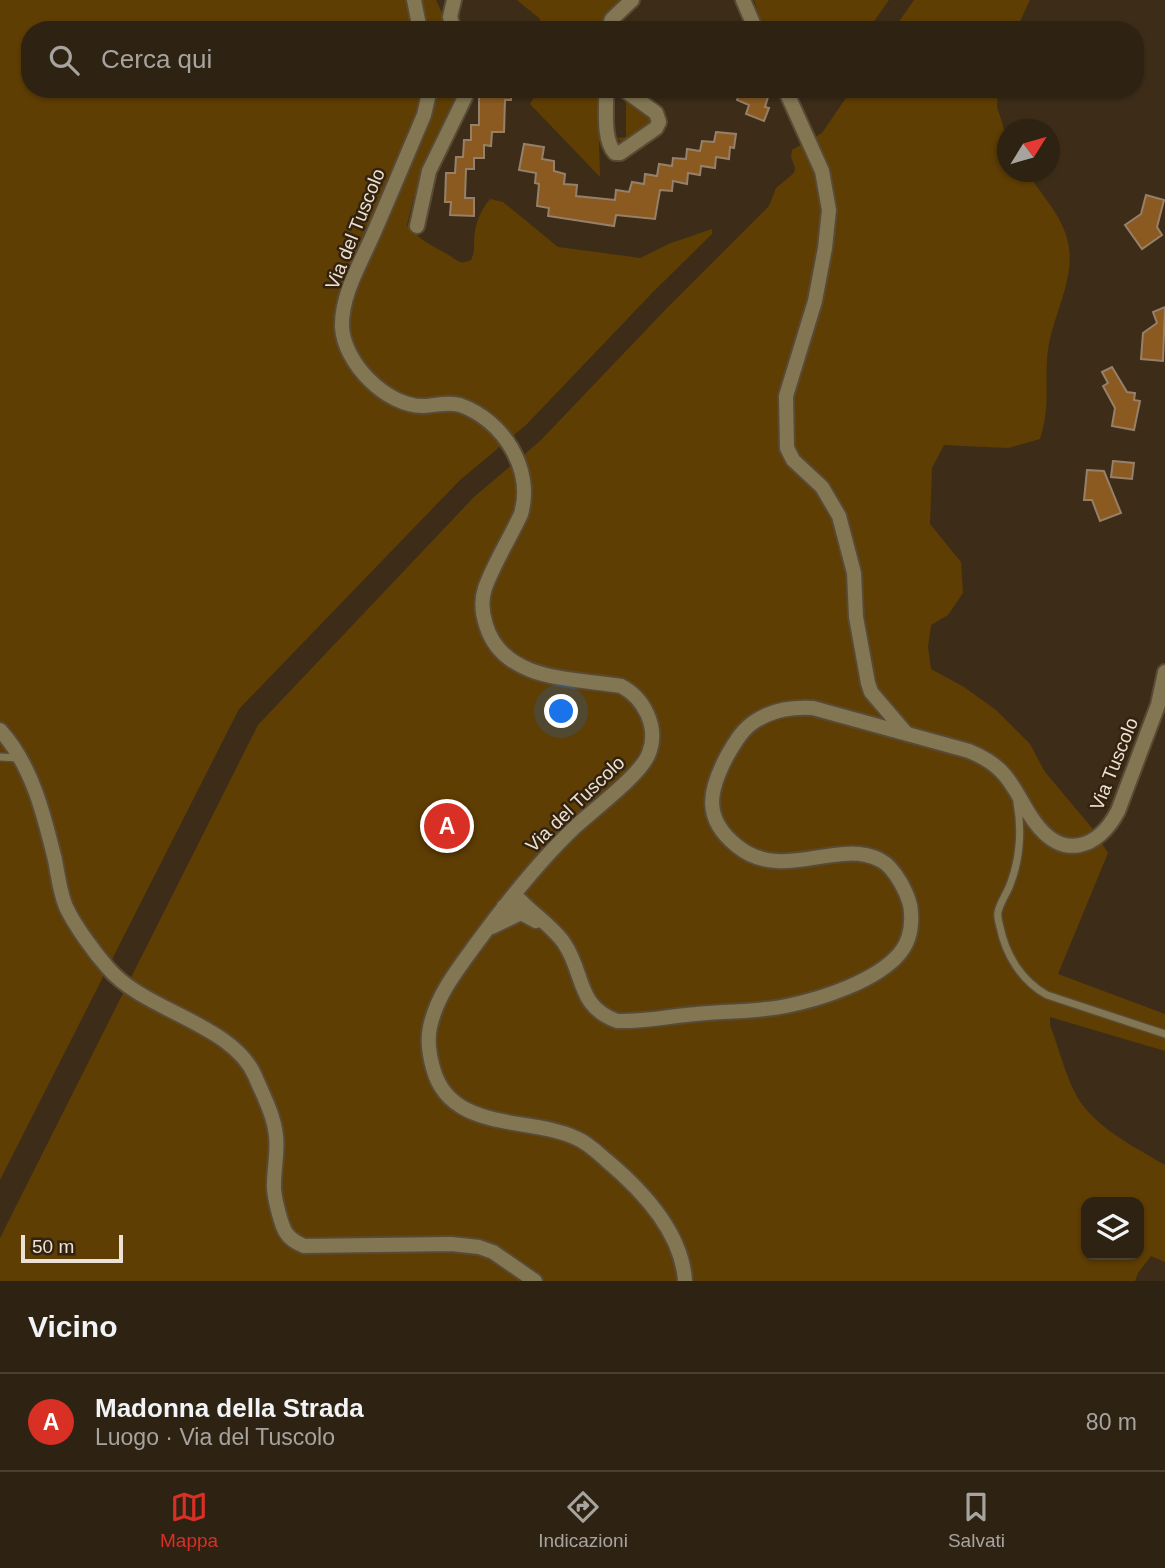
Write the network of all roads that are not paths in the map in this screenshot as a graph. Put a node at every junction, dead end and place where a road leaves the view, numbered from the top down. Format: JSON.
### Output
{"nodes":[{"id":1,"x":414,"y":0,"type":"edge"},
{"id":2,"x":453,"y":0,"type":"edge"},
{"id":3,"x":632,"y":0,"type":"edge"},
{"id":4,"x":743,"y":0,"type":"edge"},
{"id":5,"x":418,"y":21,"type":"edge"},
{"id":6,"x":451,"y":21,"type":"edge"},
{"id":7,"x":611,"y":21,"type":"edge"},
{"id":8,"x":752,"y":21,"type":"edge"},
{"id":9,"x":428,"y":98,"type":"edge"},
{"id":10,"x":465,"y":98,"type":"edge"},
{"id":11,"x":606,"y":98,"type":"edge"},
{"id":12,"x":635,"y":98,"type":"edge"},
{"id":13,"x":789,"y":98,"type":"edge"},
{"id":14,"x":417,"y":226,"type":"dead end"},
{"id":15,"x":1165,"y":672,"type":"edge"},
{"id":16,"x":0,"y":730,"type":"edge"},
{"id":17,"x":906,"y":733,"type":"junction"},
{"id":18,"x":0,"y":757,"type":"edge"},
{"id":19,"x":21,"y":758,"type":"junction"},
{"id":20,"x":1004,"y":774,"type":"junction"},
{"id":21,"x":525,"y":881,"type":"junction"},
{"id":22,"x":504,"y":906,"type":"junction"},
{"id":23,"x":549,"y":929,"type":"junction"},
{"id":24,"x":485,"y":931,"type":"junction"},
{"id":25,"x":1165,"y":1034,"type":"edge"},
{"id":26,"x":535,"y":1281,"type":"edge"},
{"id":27,"x":685,"y":1281,"type":"edge"}],
"edges":[{"from":1,"to":5,"type":"street"},
{"from":2,"to":6,"type":"street"},
{"from":3,"to":7,"type":"street"},
{"from":4,"to":8,"type":"street"},
{"from":9,"to":21,"type":"street","name":"Via del Tuscolo"},
{"from":10,"to":14,"type":"street"},
{"from":11,"to":12,"type":"street"},
{"from":13,"to":17,"type":"street"},
{"from":15,"to":20,"type":"street","name":"Via Tuscolo"},
{"from":16,"to":19,"type":"street"},
{"from":17,"to":20,"type":"street","name":"Via Tuscolo"},
{"from":17,"to":23,"type":"street","name":"Via Tuscolo"},
{"from":18,"to":19,"type":"lane"},
{"from":19,"to":26,"type":"street"},
{"from":20,"to":25,"type":"lane"},
{"from":21,"to":22,"type":"street","name":"Via del Tuscolo"},
{"from":21,"to":23,"type":"street"},
{"from":22,"to":23,"type":"street"},
{"from":22,"to":24,"type":"street","name":"Via del Tuscolo"},
{"from":23,"to":24,"type":"street"},
{"from":24,"to":27,"type":"street","name":"Via del Tuscolo"}]}
